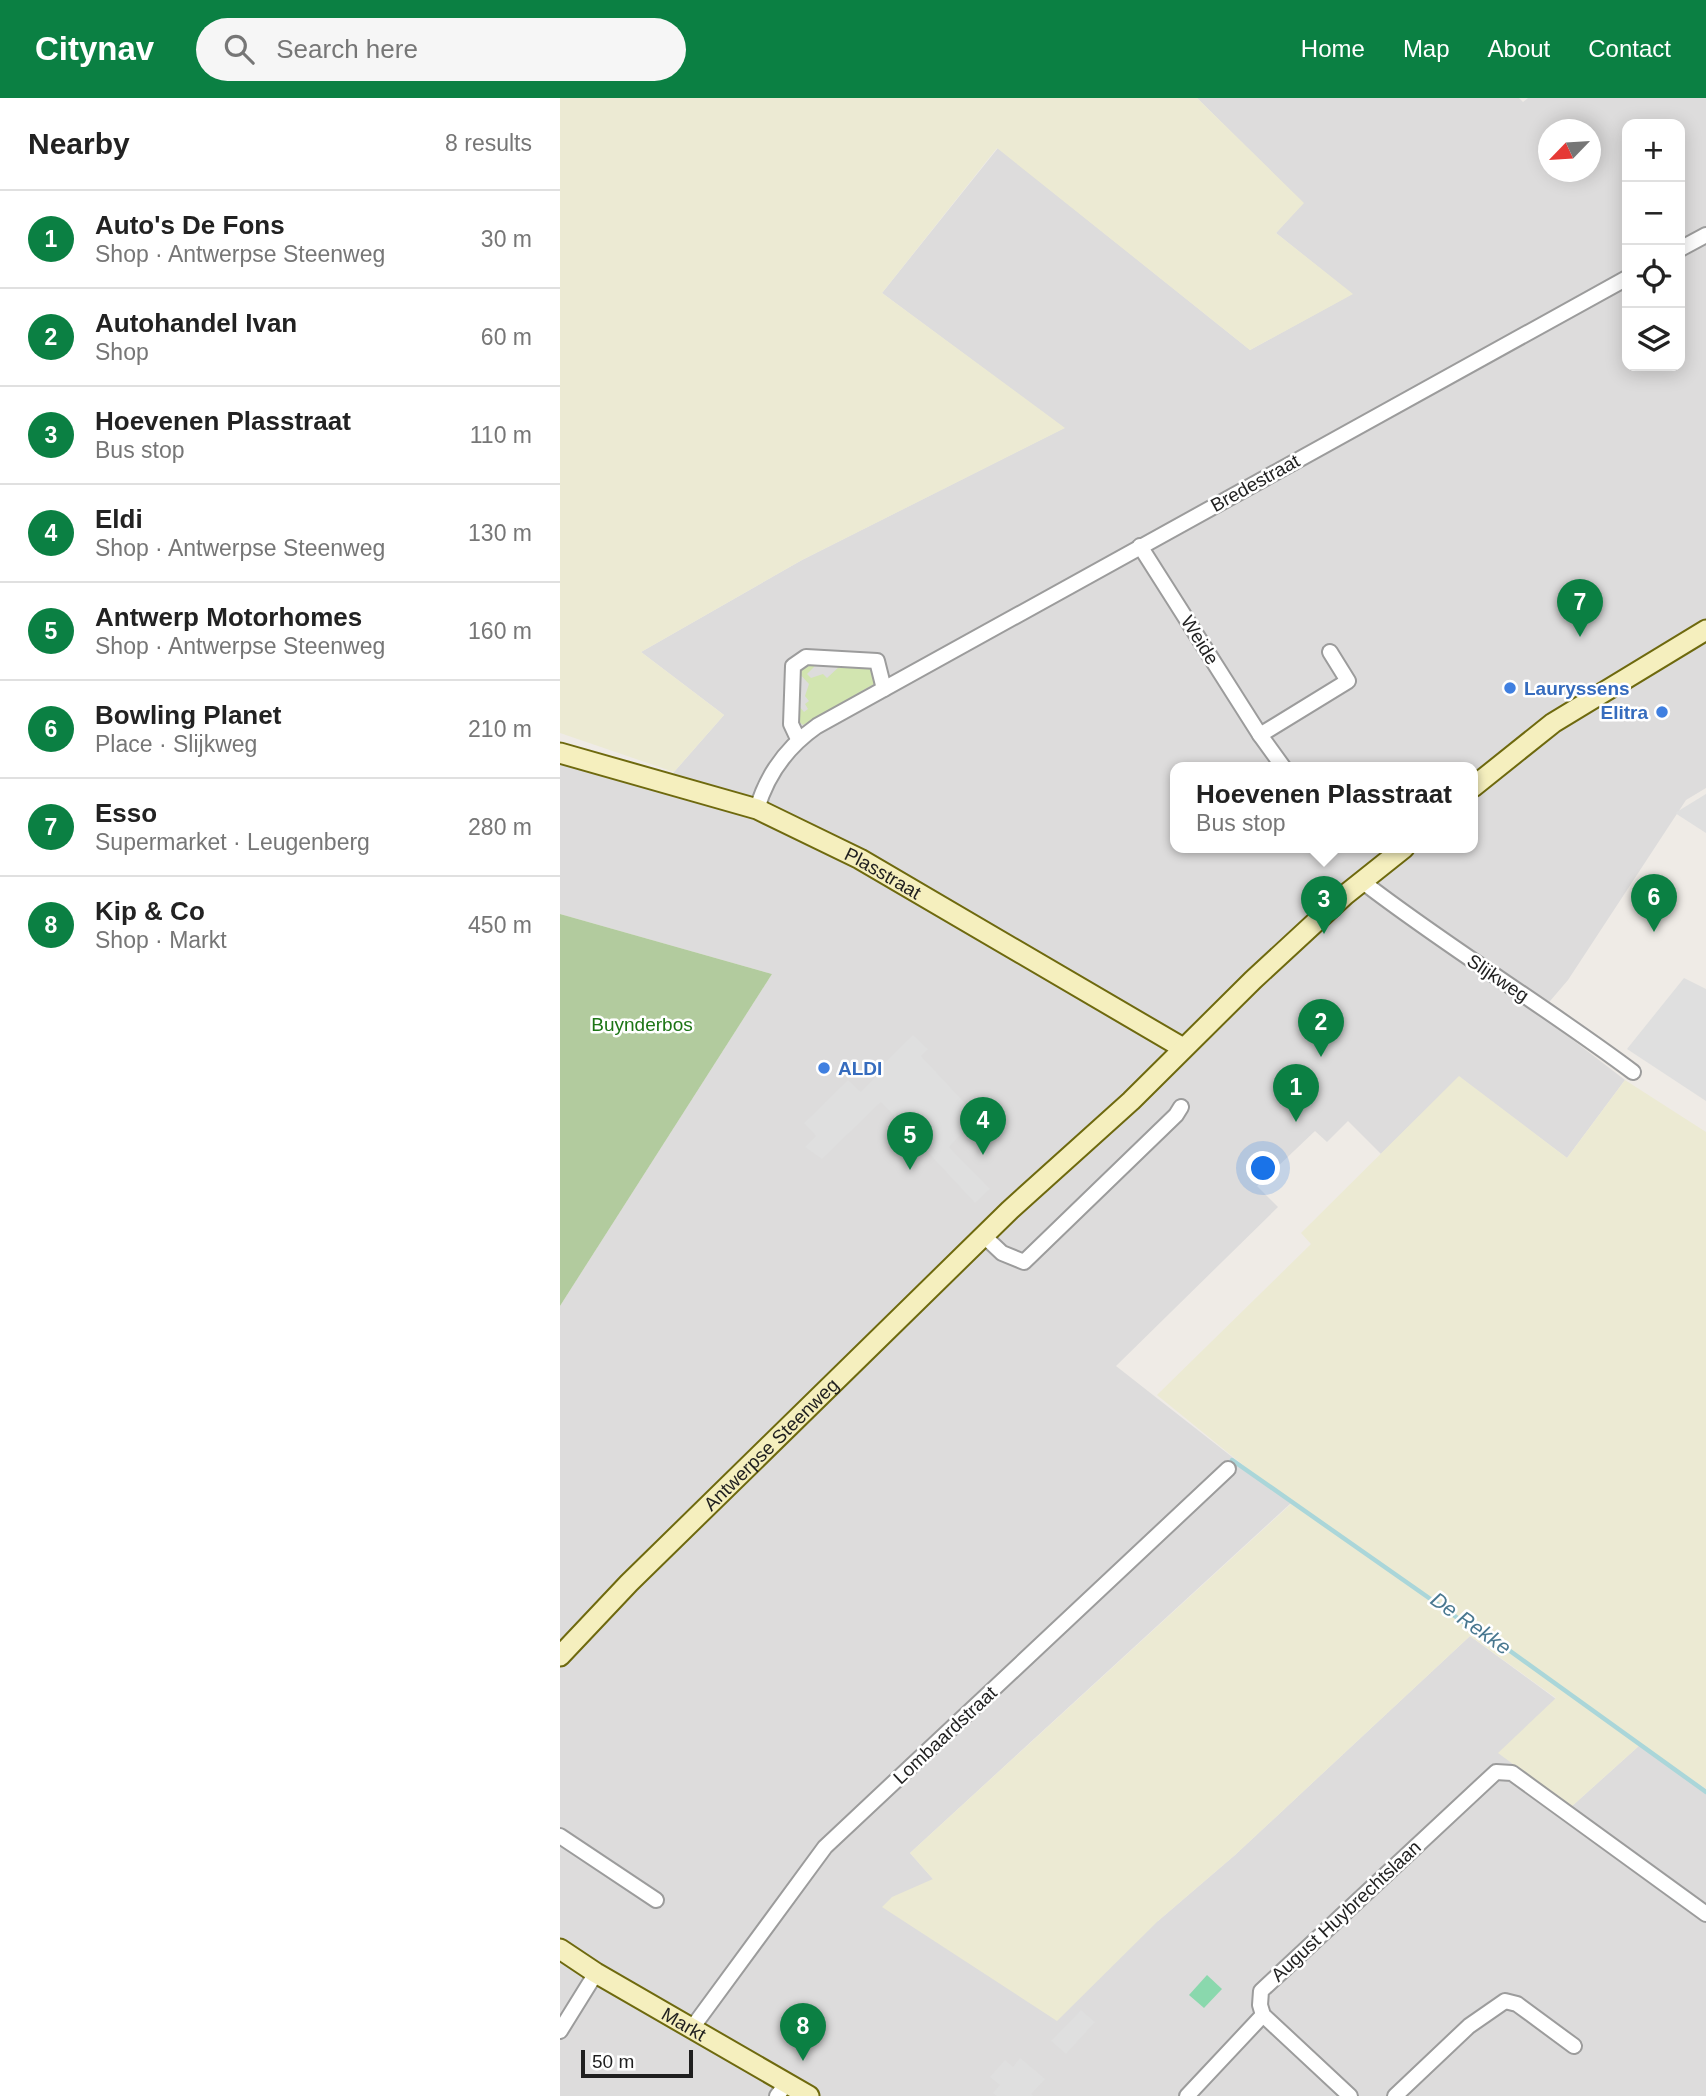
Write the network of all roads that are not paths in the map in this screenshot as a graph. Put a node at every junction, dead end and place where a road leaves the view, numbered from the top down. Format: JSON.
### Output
{"nodes":[{"id":1,"x":1706,"y":235,"type":"edge"},
{"id":2,"x":1685,"y":246,"type":"edge"},
{"id":3,"x":1622,"y":281,"type":"edge"},
{"id":4,"x":1140,"y":546,"type":"junction"},
{"id":5,"x":1706,"y":630,"type":"edge"},
{"id":6,"x":1330,"y":652,"type":"dead end"},
{"id":7,"x":884,"y":689,"type":"junction"},
{"id":8,"x":1260,"y":735,"type":"junction"},
{"id":9,"x":798,"y":739,"type":"junction"},
{"id":10,"x":560,"y":753,"type":"edge"},
{"id":11,"x":1280,"y":762,"type":"edge"},
{"id":12,"x":1478,"y":782,"type":"edge"},
{"id":13,"x":757,"y":809,"type":"junction"},
{"id":14,"x":1398,"y":853,"type":"edge"},
{"id":15,"x":1363,"y":882,"type":"junction"},
{"id":16,"x":1184,"y":1048,"type":"junction"},
{"id":17,"x":1633,"y":1072,"type":"dead end"},
{"id":18,"x":1181,"y":1107,"type":"dead end"},
{"id":19,"x":984,"y":1236,"type":"junction"},
{"id":20,"x":1228,"y":1469,"type":"dead end"},
{"id":21,"x":560,"y":1656,"type":"edge"},
{"id":22,"x":560,"y":1836,"type":"edge"},
{"id":23,"x":656,"y":1900,"type":"dead end"},
{"id":24,"x":1706,"y":1914,"type":"edge"},
{"id":25,"x":560,"y":1949,"type":"edge"},
{"id":26,"x":596,"y":1973,"type":"junction"},
{"id":27,"x":1263,"y":2015,"type":"junction"},
{"id":28,"x":692,"y":2028,"type":"junction"},
{"id":29,"x":560,"y":2031,"type":"edge"},
{"id":30,"x":1574,"y":2046,"type":"dead end"},
{"id":31,"x":781,"y":2090,"type":"edge"},
{"id":32,"x":809,"y":2096,"type":"edge"},
{"id":33,"x":1187,"y":2096,"type":"edge"},
{"id":34,"x":1350,"y":2096,"type":"edge"},
{"id":35,"x":1395,"y":2096,"type":"edge"}],
"edges":[{"from":1,"to":2,"type":"street"},
{"from":3,"to":4,"type":"street","name":"Bredestraat"},
{"from":4,"to":7,"type":"street","name":"Bredestraat"},
{"from":4,"to":8,"type":"street","name":"Weide"},
{"from":5,"to":12,"type":"main road"},
{"from":6,"to":8,"type":"street"},
{"from":7,"to":9,"type":"street","name":"Bredestraat"},
{"from":7,"to":9,"type":"street"},
{"from":8,"to":11,"type":"street","name":"Weide"},
{"from":9,"to":13,"type":"street","name":"Bredestraat"},
{"from":10,"to":13,"type":"main road","name":"Plasstraat"},
{"from":13,"to":16,"type":"main road","name":"Plasstraat"},
{"from":14,"to":15,"type":"main road","name":"Antwerpse Steenweg"},
{"from":15,"to":16,"type":"main road","name":"Antwerpse Steenweg"},
{"from":15,"to":17,"type":"street","name":"Slijkweg"},
{"from":16,"to":19,"type":"main road","name":"Antwerpse Steenweg"},
{"from":18,"to":19,"type":"street"},
{"from":19,"to":21,"type":"main road","name":"Antwerpse Steenweg"},
{"from":20,"to":28,"type":"street","name":"Lombaardstraat"},
{"from":22,"to":23,"type":"street"},
{"from":24,"to":27,"type":"street","name":"August Huybrechtslaan"},
{"from":25,"to":26,"type":"main road","name":"Markt"},
{"from":26,"to":28,"type":"main road","name":"Markt"},
{"from":26,"to":29,"type":"street"},
{"from":27,"to":33,"type":"street"},
{"from":27,"to":34,"type":"street"},
{"from":28,"to":31,"type":"main road","name":"Markt"},
{"from":30,"to":35,"type":"street"},
{"from":31,"to":32,"type":"main road","name":"Markt"}]}
